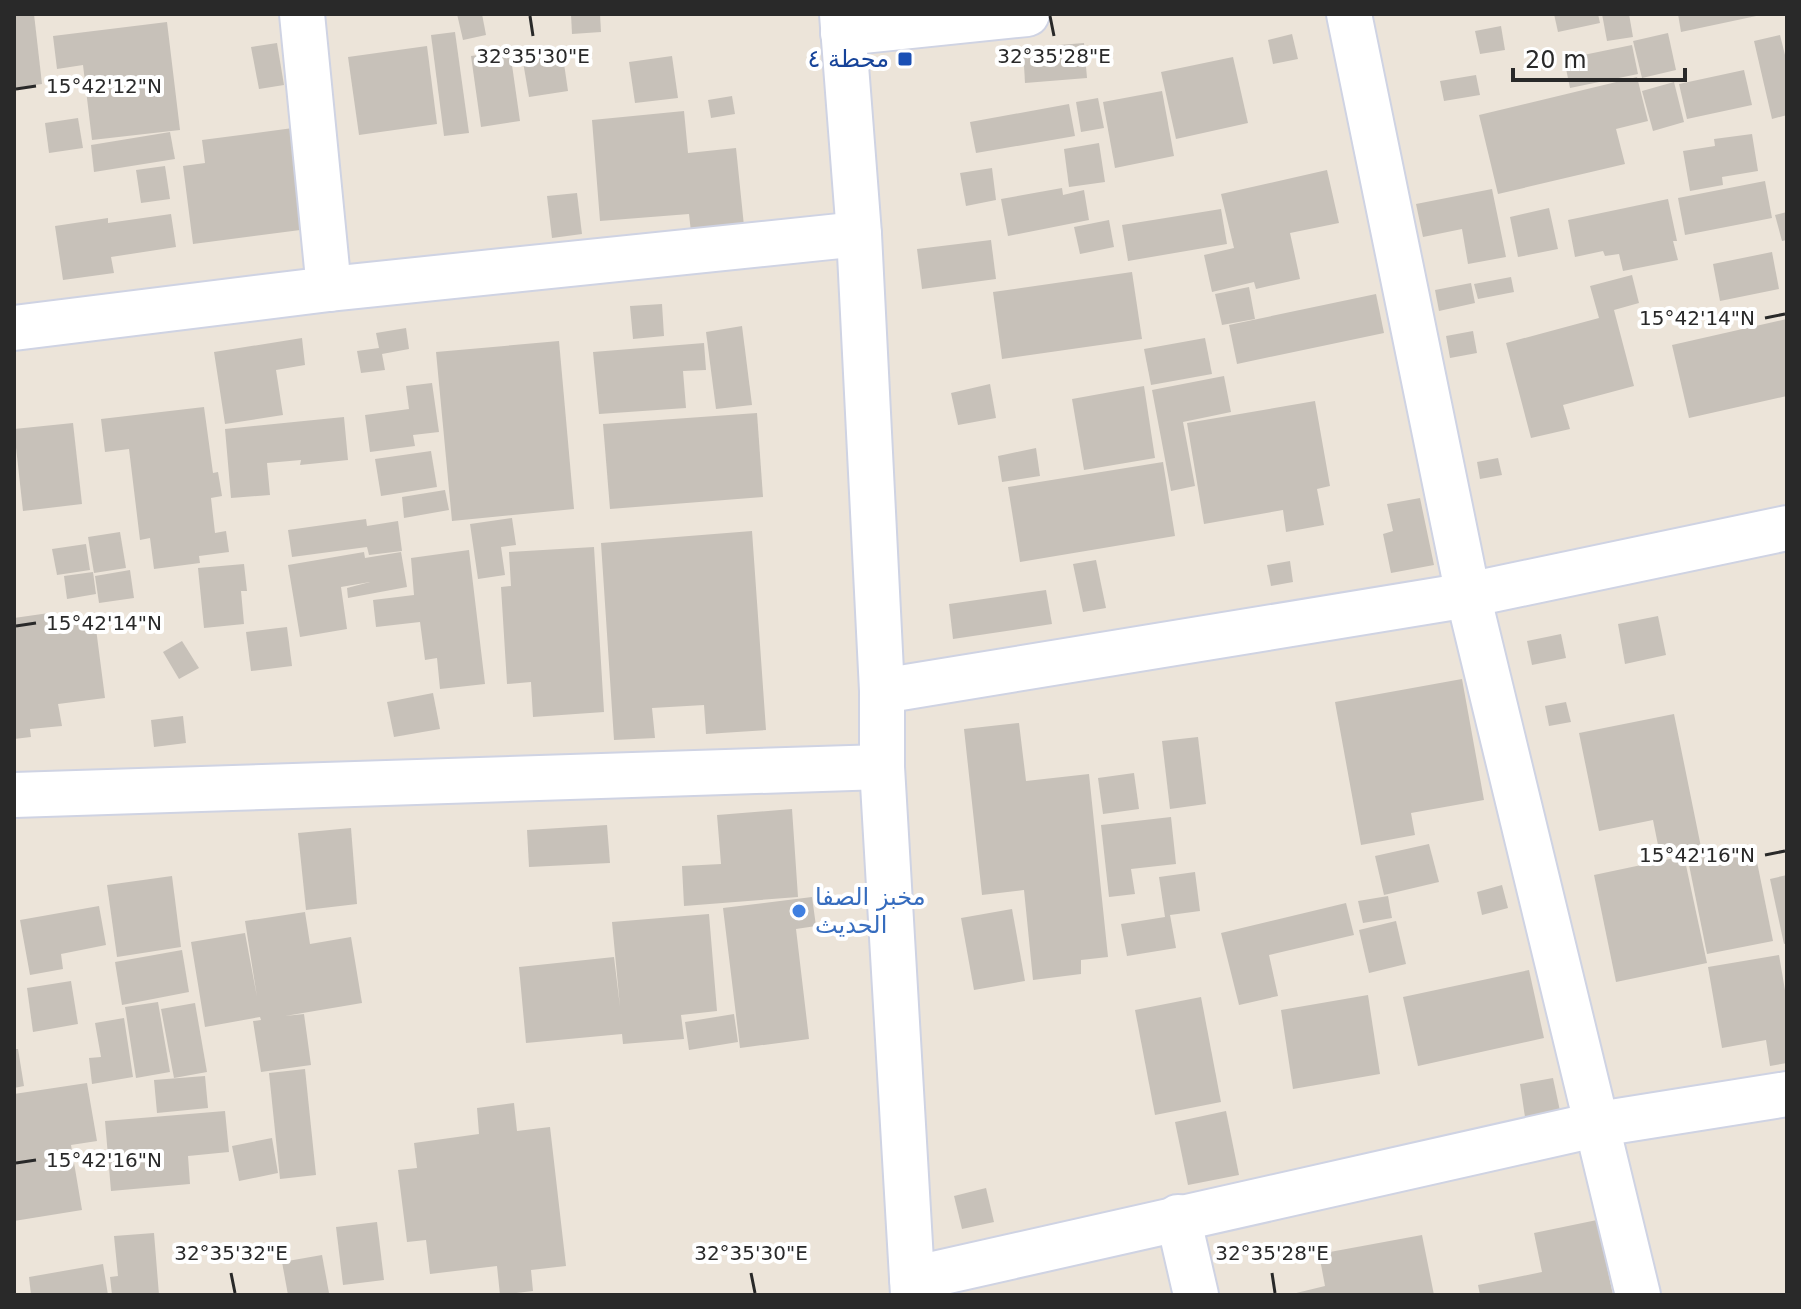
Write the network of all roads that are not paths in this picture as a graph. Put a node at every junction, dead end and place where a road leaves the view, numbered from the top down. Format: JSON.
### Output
{"nodes":[{"id":1,"x":302,"y":14,"type":"edge"},
{"id":2,"x":1027,"y":14,"type":"edge"},
{"id":3,"x":1349,"y":14,"type":"edge"},
{"id":4,"x":843,"y":23,"type":"edge"},
{"id":5,"x":859,"y":234,"type":"junction"},
{"id":6,"x":329,"y":289,"type":"junction"},
{"id":7,"x":14,"y":328,"type":"edge"},
{"id":8,"x":1787,"y":528,"type":"edge"},
{"id":9,"x":1468,"y":595,"type":"junction"},
{"id":10,"x":882,"y":691,"type":"junction"},
{"id":11,"x":882,"y":767,"type":"junction"},
{"id":12,"x":14,"y":795,"type":"edge"},
{"id":13,"x":1787,"y":1094,"type":"edge"},
{"id":14,"x":1599,"y":1124,"type":"junction"},
{"id":15,"x":1178,"y":1217,"type":"junction"},
{"id":16,"x":913,"y":1287,"type":"edge"},
{"id":17,"x":1196,"y":1295,"type":"edge"},
{"id":18,"x":1638,"y":1295,"type":"edge"}],
"edges":[{"from":1,"to":6,"type":"street"},
{"from":2,"to":4,"type":"street"},
{"from":3,"to":9,"type":"street"},
{"from":4,"to":5,"type":"street"},
{"from":5,"to":6,"type":"street"},
{"from":5,"to":10,"type":"street"},
{"from":6,"to":7,"type":"street"},
{"from":8,"to":9,"type":"street"},
{"from":9,"to":10,"type":"street"},
{"from":9,"to":14,"type":"street"},
{"from":10,"to":11,"type":"street"},
{"from":11,"to":12,"type":"street"},
{"from":11,"to":16,"type":"street"},
{"from":13,"to":14,"type":"street"},
{"from":14,"to":15,"type":"street"},
{"from":14,"to":18,"type":"street"},
{"from":15,"to":16,"type":"street"},
{"from":15,"to":17,"type":"street"}]}
